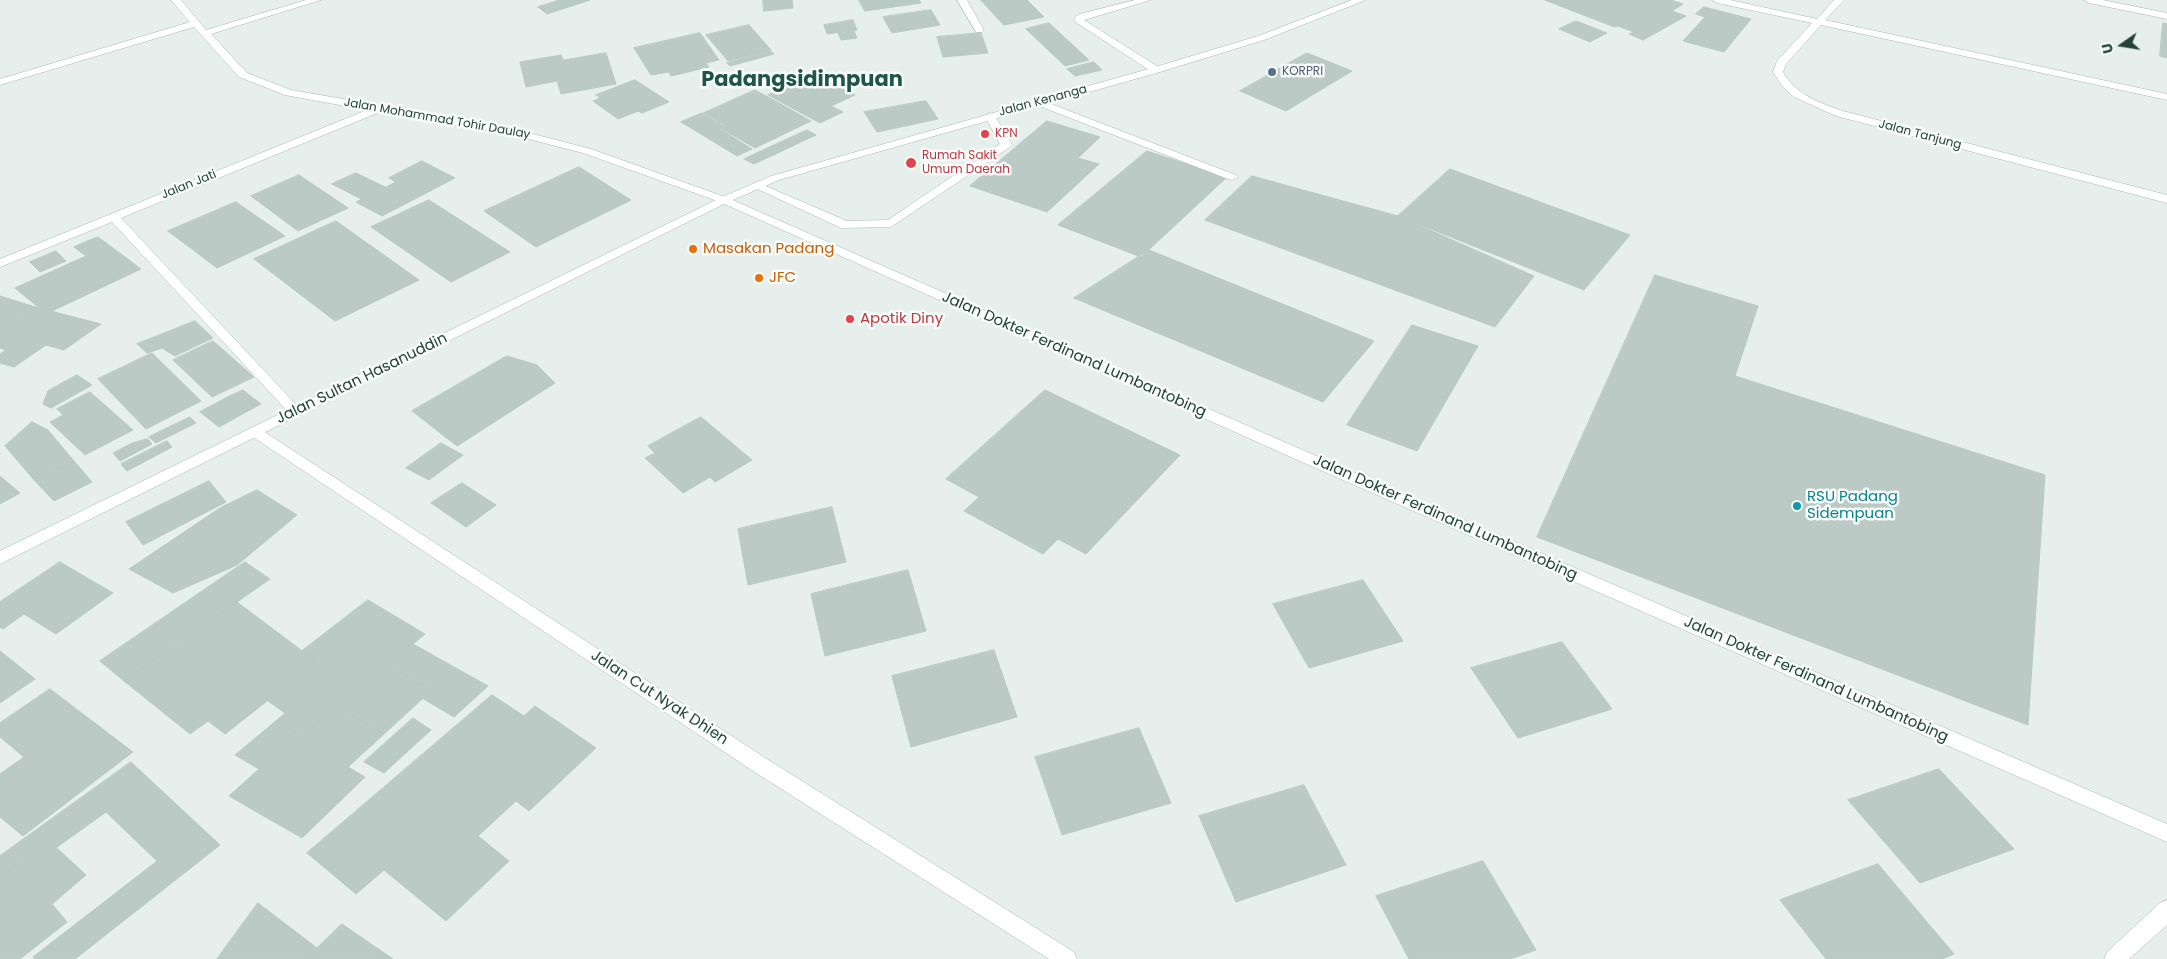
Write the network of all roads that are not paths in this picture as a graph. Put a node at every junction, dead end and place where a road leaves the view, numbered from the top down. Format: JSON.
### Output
{"nodes":[{"id":1,"x":176,"y":0,"type":"edge"},
{"id":2,"x":316,"y":0,"type":"edge"},
{"id":3,"x":962,"y":0,"type":"edge"},
{"id":4,"x":1146,"y":0,"type":"edge"},
{"id":5,"x":1361,"y":0,"type":"edge"},
{"id":6,"x":1717,"y":0,"type":"edge"},
{"id":7,"x":1839,"y":0,"type":"edge"},
{"id":8,"x":2089,"y":0,"type":"edge"},
{"id":9,"x":2167,"y":16,"type":"edge"},
{"id":10,"x":1819,"y":22,"type":"junction"},
{"id":11,"x":197,"y":23,"type":"junction"},
{"id":12,"x":979,"y":30,"type":"dead end"},
{"id":13,"x":205,"y":33,"type":"junction"},
{"id":14,"x":1156,"y":70,"type":"junction"},
{"id":15,"x":0,"y":82,"type":"edge"},
{"id":16,"x":2167,"y":97,"type":"edge"},
{"id":17,"x":1038,"y":102,"type":"junction"},
{"id":18,"x":379,"y":109,"type":"junction"},
{"id":19,"x":990,"y":116,"type":"junction"},
{"id":20,"x":1232,"y":177,"type":"dead end"},
{"id":21,"x":757,"y":186,"type":"junction"},
{"id":22,"x":2167,"y":198,"type":"edge"},
{"id":23,"x":724,"y":200,"type":"junction"},
{"id":24,"x":113,"y":216,"type":"junction"},
{"id":25,"x":0,"y":263,"type":"edge"},
{"id":26,"x":296,"y":412,"type":"junction"},
{"id":27,"x":255,"y":432,"type":"junction"},
{"id":28,"x":0,"y":558,"type":"edge"},
{"id":29,"x":2167,"y":833,"type":"edge"},
{"id":30,"x":2167,"y":910,"type":"edge"},
{"id":31,"x":1067,"y":959,"type":"edge"},
{"id":32,"x":2114,"y":959,"type":"edge"}],
"edges":[{"from":1,"to":11,"type":"street","name":"Jalan Mohammad Tohir Daulay"},
{"from":2,"to":13,"type":"street"},
{"from":3,"to":12,"type":"street"},
{"from":4,"to":14,"type":"street"},
{"from":5,"to":14,"type":"street","name":"Jalan Kenanga"},
{"from":6,"to":10,"type":"street"},
{"from":7,"to":10,"type":"street","name":"Jalan Tanjung"},
{"from":8,"to":9,"type":"street"},
{"from":10,"to":16,"type":"street"},
{"from":10,"to":22,"type":"street","name":"Jalan Tanjung"},
{"from":11,"to":13,"type":"street","name":"Jalan Mohammad Tohir Daulay"},
{"from":11,"to":15,"type":"street"},
{"from":13,"to":18,"type":"street","name":"Jalan Mohammad Tohir Daulay"},
{"from":14,"to":17,"type":"street","name":"Jalan Kenanga"},
{"from":17,"to":19,"type":"street","name":"Jalan Kenanga"},
{"from":17,"to":20,"type":"street"},
{"from":18,"to":23,"type":"street","name":"Jalan Mohammad Tohir Daulay"},
{"from":18,"to":24,"type":"street","name":"Jalan Jati"},
{"from":19,"to":21,"type":"street","name":"Jalan Kenanga"},
{"from":19,"to":21,"type":"street"},
{"from":21,"to":23,"type":"street","name":"Jalan Kenanga"},
{"from":23,"to":26,"type":"street","name":"Jalan Sultan Hasanuddin"},
{"from":23,"to":29,"type":"street","name":"Jalan Dokter Ferdinand Lumbantobing"},
{"from":24,"to":25,"type":"street","name":"Jalan Jati"},
{"from":24,"to":26,"type":"street"},
{"from":26,"to":27,"type":"street","name":"Jalan Sultan Hasanuddin"},
{"from":27,"to":28,"type":"street","name":"Jalan Sultan Hasanuddin"},
{"from":27,"to":31,"type":"street","name":"Jalan Cut Nyak Dhien"},
{"from":30,"to":32,"type":"street"}]}
